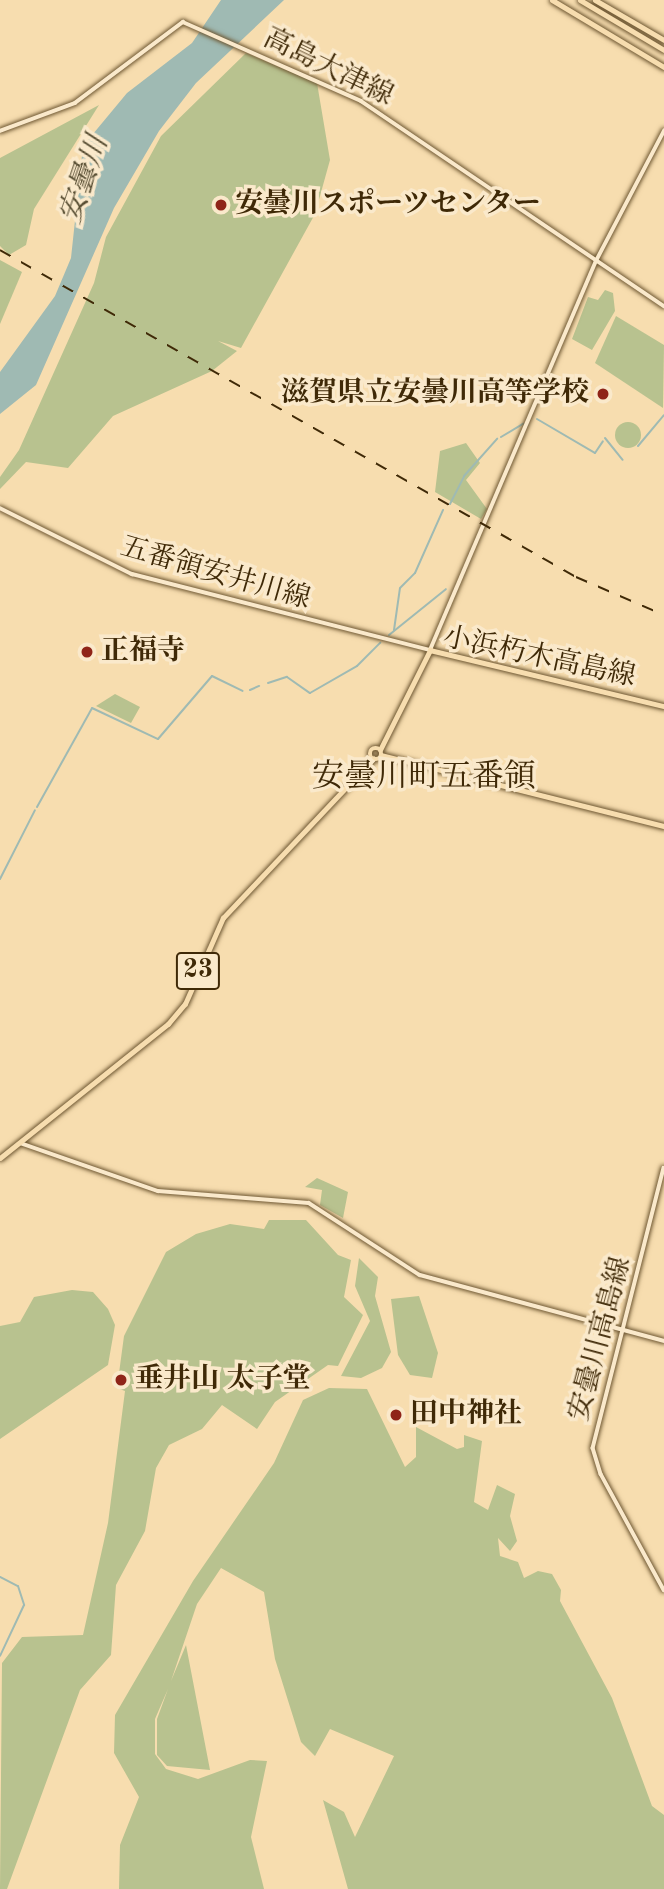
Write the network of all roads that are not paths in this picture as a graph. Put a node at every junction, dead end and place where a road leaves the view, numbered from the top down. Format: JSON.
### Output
{"nodes":[{"id":1,"x":552,"y":0,"type":"edge"},
{"id":2,"x":580,"y":0,"type":"edge"},
{"id":3,"x":596,"y":0,"type":"edge"},
{"id":4,"x":664,"y":40,"type":"edge"},
{"id":5,"x":664,"y":50,"type":"edge"},
{"id":6,"x":664,"y":67,"type":"edge"},
{"id":7,"x":0,"y":131,"type":"edge"},
{"id":8,"x":664,"y":131,"type":"edge"},
{"id":9,"x":596,"y":261,"type":"junction"},
{"id":10,"x":664,"y":306,"type":"edge"},
{"id":11,"x":2,"y":510,"type":"edge"},
{"id":12,"x":430,"y":650,"type":"junction"},
{"id":13,"x":664,"y":706,"type":"edge"},
{"id":14,"x":381,"y":753,"type":"junction"},
{"id":15,"x":373,"y":759,"type":"junction"},
{"id":16,"x":664,"y":826,"type":"edge"},
{"id":17,"x":20,"y":1143,"type":"junction"},
{"id":18,"x":0,"y":1158,"type":"edge"},
{"id":19,"x":664,"y":1168,"type":"edge"},
{"id":20,"x":623,"y":1330,"type":"junction"},
{"id":21,"x":664,"y":1341,"type":"edge"},
{"id":22,"x":664,"y":1590,"type":"edge"}],
"edges":[{"from":1,"to":6,"type":"highway"},
{"from":2,"to":5,"type":"highway"},
{"from":3,"to":4,"type":"highway"},
{"from":7,"to":9,"type":"main road","name":"高島大津線"},
{"from":8,"to":9,"type":"main road"},
{"from":9,"to":10,"type":"main road","name":"高島大津線"},
{"from":9,"to":12,"type":"main road"},
{"from":11,"to":12,"type":"main road","name":"五番領安井川線"},
{"from":12,"to":13,"type":"main road","name":"小浜朽木高島線"},
{"from":12,"to":14,"type":"main road","name":"小浜朽木高島線","number":"23"},
{"from":14,"to":15,"type":"main road","name":"小浜朽木高島線","number":"23"},
{"from":14,"to":15,"type":"main road","name":"小浜朽木高島線","number":"23"},
{"from":14,"to":16,"type":"main road"},
{"from":15,"to":17,"type":"main road","name":"小浜朽木高島線","number":"23"},
{"from":17,"to":18,"type":"main road","name":"小浜朽木高島線","number":"23"},
{"from":17,"to":20,"type":"main road"},
{"from":19,"to":20,"type":"main road","name":"安曇川高島線"},
{"from":20,"to":21,"type":"main road"},
{"from":20,"to":22,"type":"main road","name":"安曇川高島線"}]}
